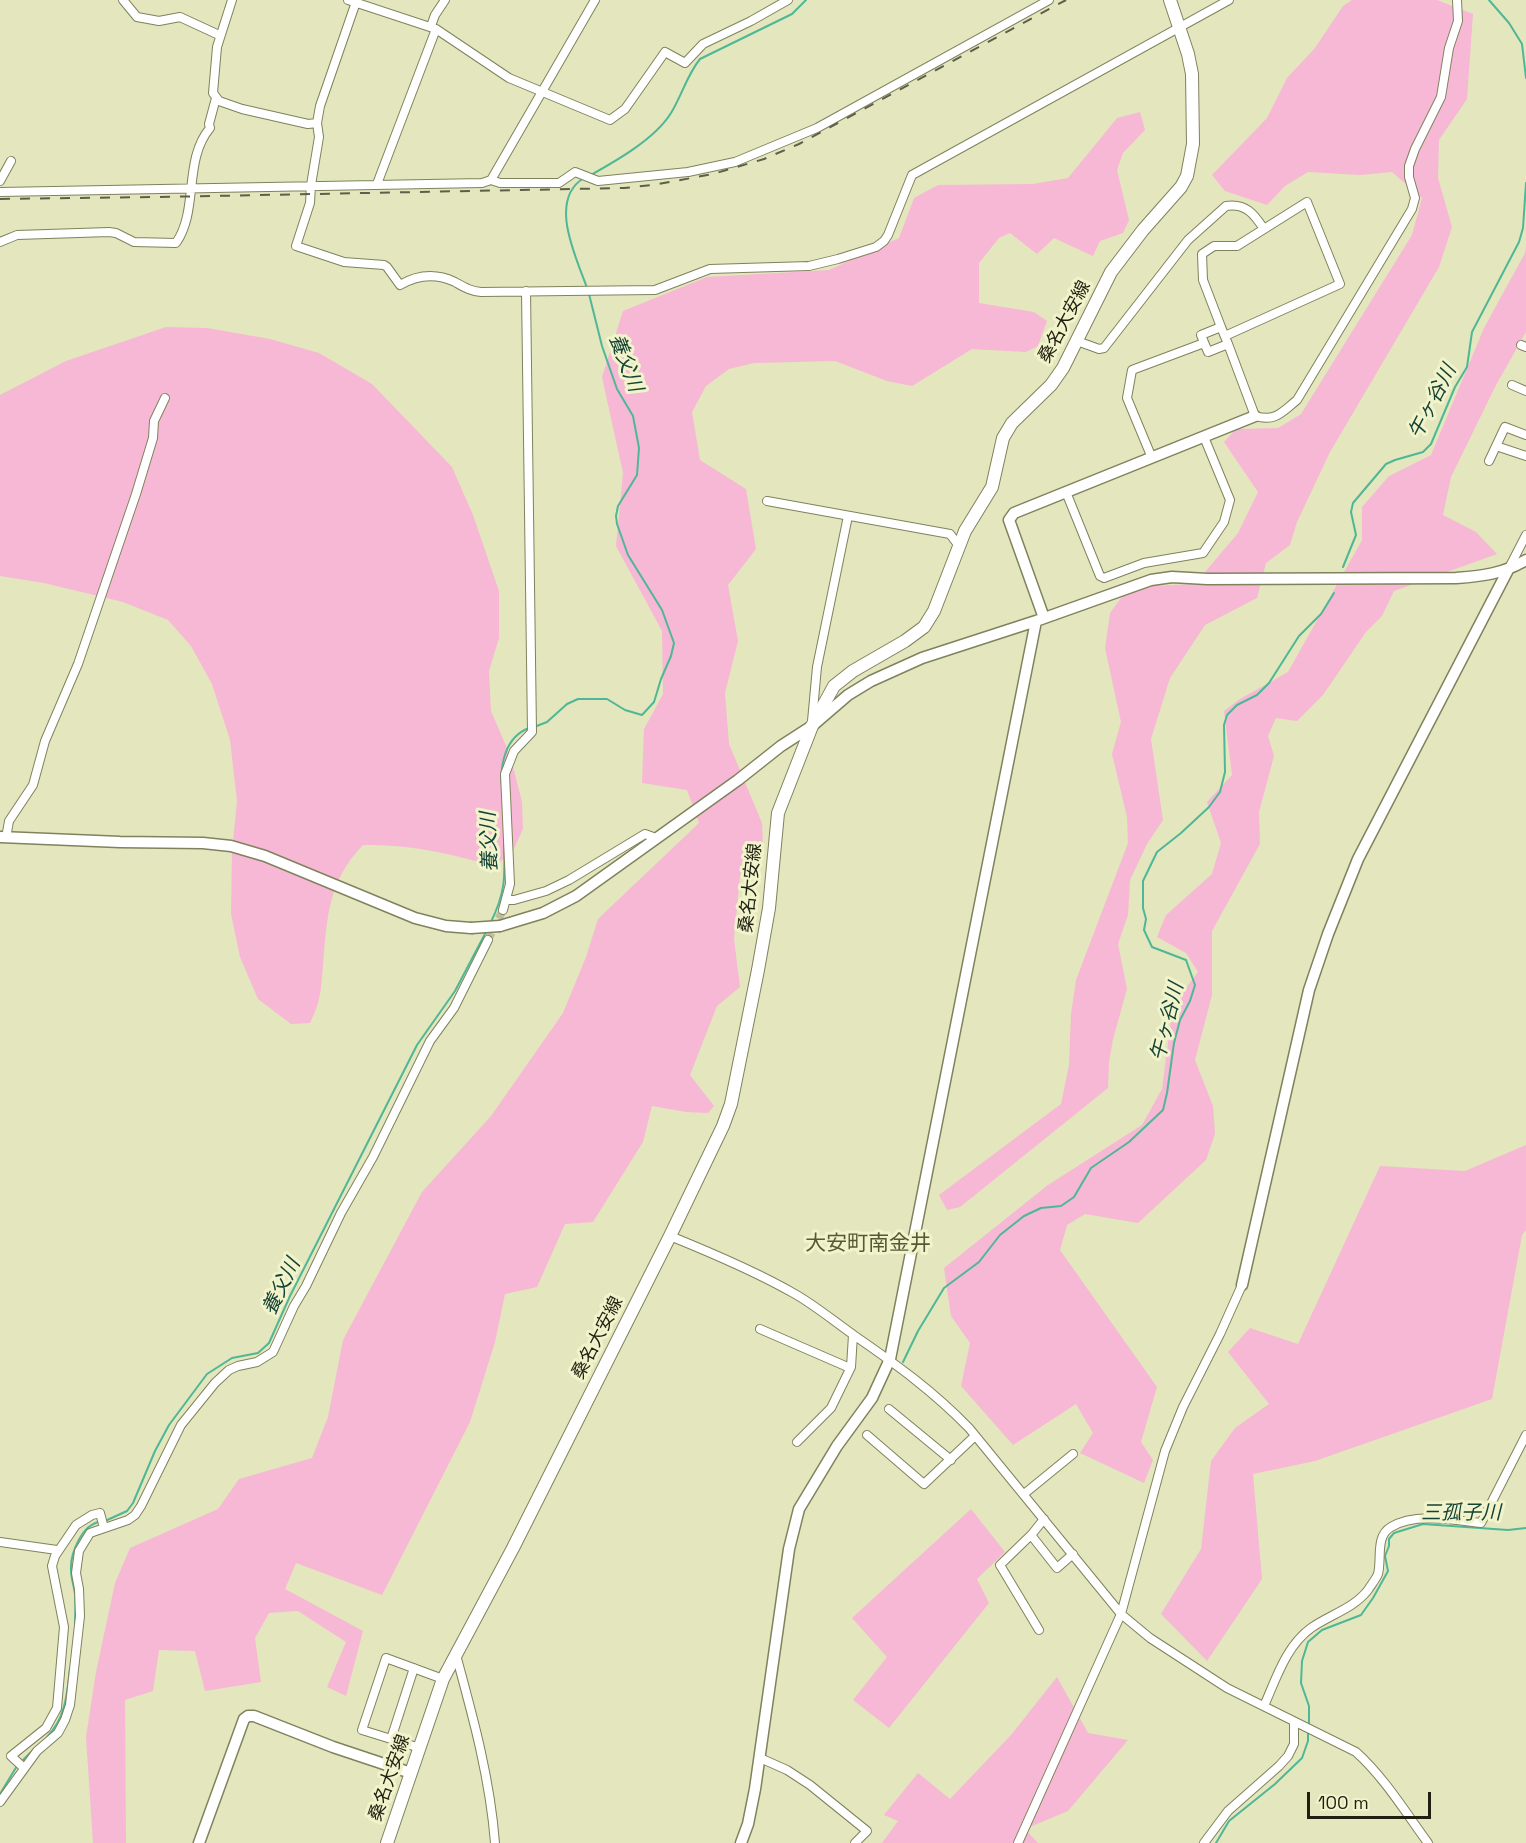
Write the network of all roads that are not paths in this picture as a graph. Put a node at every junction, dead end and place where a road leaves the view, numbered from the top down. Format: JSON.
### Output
{"nodes":[{"id":1,"x":123,"y":0,"type":"edge"},
{"id":2,"x":232,"y":0,"type":"edge"},
{"id":3,"x":445,"y":0,"type":"edge"},
{"id":4,"x":595,"y":0,"type":"edge"},
{"id":5,"x":1049,"y":0,"type":"edge"},
{"id":6,"x":1170,"y":0,"type":"edge"},
{"id":7,"x":1229,"y":0,"type":"edge"},
{"id":8,"x":1457,"y":0,"type":"edge"},
{"id":9,"x":352,"y":1,"type":"edge"},
{"id":10,"x":782,"y":1,"type":"edge"},
{"id":11,"x":1179,"y":27,"type":"junction"},
{"id":12,"x":434,"y":28,"type":"junction"},
{"id":13,"x":219,"y":35,"type":"junction"},
{"id":14,"x":542,"y":93,"type":"junction"},
{"id":15,"x":216,"y":98,"type":"junction"},
{"id":16,"x":317,"y":123,"type":"junction"},
{"id":17,"x":11,"y":161,"type":"dead end"},
{"id":18,"x":492,"y":180,"type":"junction"},
{"id":19,"x":0,"y":181,"type":"edge"},
{"id":20,"x":377,"y":184,"type":"junction"},
{"id":21,"x":311,"y":185,"type":"junction"},
{"id":22,"x":190,"y":189,"type":"junction"},
{"id":23,"x":0,"y":192,"type":"edge"},
{"id":24,"x":1264,"y":229,"type":"junction"},
{"id":25,"x":0,"y":242,"type":"edge"},
{"id":26,"x":526,"y":291,"type":"junction"},
{"id":27,"x":1221,"y":327,"type":"junction"},
{"id":28,"x":1225,"y":336,"type":"junction"},
{"id":29,"x":1077,"y":341,"type":"junction"},
{"id":30,"x":1204,"y":343,"type":"junction"},
{"id":31,"x":1228,"y":344,"type":"junction"},
{"id":32,"x":1512,"y":386,"type":"dead end"},
{"id":33,"x":1526,"y":391,"type":"edge"},
{"id":34,"x":165,"y":398,"type":"dead end"},
{"id":35,"x":1255,"y":416,"type":"junction"},
{"id":36,"x":1526,"y":435,"type":"edge"},
{"id":37,"x":1204,"y":437,"type":"junction"},
{"id":38,"x":1496,"y":446,"type":"junction"},
{"id":39,"x":1526,"y":456,"type":"edge"},
{"id":40,"x":1152,"y":458,"type":"junction"},
{"id":41,"x":1489,"y":461,"type":"dead end"},
{"id":42,"x":1066,"y":492,"type":"junction"},
{"id":43,"x":767,"y":501,"type":"dead end"},
{"id":44,"x":848,"y":516,"type":"junction"},
{"id":45,"x":1526,"y":535,"type":"edge"},
{"id":46,"x":959,"y":546,"type":"junction"},
{"id":47,"x":1526,"y":560,"type":"edge"},
{"id":48,"x":1508,"y":570,"type":"junction"},
{"id":49,"x":1040,"y":619,"type":"junction"},
{"id":50,"x":812,"y":726,"type":"junction"},
{"id":51,"x":3,"y":837,"type":"edge"},
{"id":52,"x":652,"y":841,"type":"junction"},
{"id":53,"x":507,"y":900,"type":"junction"},
{"id":54,"x":503,"y":910,"type":"tunnel mouth"},
{"id":55,"x":488,"y":940,"type":"tunnel mouth"},
{"id":56,"x":670,"y":1236,"type":"junction"},
{"id":57,"x":1242,"y":1285,"type":"joint"},
{"id":58,"x":760,"y":1329,"type":"dead end"},
{"id":59,"x":853,"y":1335,"type":"junction"},
{"id":60,"x":890,"y":1359,"type":"junction"},
{"id":61,"x":850,"y":1368,"type":"junction"},
{"id":62,"x":889,"y":1409,"type":"dead end"},
{"id":63,"x":867,"y":1435,"type":"dead end"},
{"id":64,"x":1526,"y":1435,"type":"edge"},
{"id":65,"x":975,"y":1436,"type":"junction"},
{"id":66,"x":797,"y":1442,"type":"dead end"},
{"id":67,"x":1073,"y":1454,"type":"dead end"},
{"id":68,"x":951,"y":1460,"type":"junction"},
{"id":69,"x":1024,"y":1494,"type":"junction"},
{"id":70,"x":1044,"y":1519,"type":"junction"},
{"id":71,"x":104,"y":1526,"type":"junction"},
{"id":72,"x":1031,"y":1535,"type":"junction"},
{"id":73,"x":0,"y":1542,"type":"edge"},
{"id":74,"x":57,"y":1550,"type":"junction"},
{"id":75,"x":1073,"y":1554,"type":"junction"},
{"id":76,"x":1121,"y":1614,"type":"junction"},
{"id":77,"x":1039,"y":1630,"type":"dead end"},
{"id":78,"x":455,"y":1653,"type":"junction"},
{"id":79,"x":414,"y":1668,"type":"junction"},
{"id":80,"x":443,"y":1679,"type":"junction"},
{"id":81,"x":1264,"y":1706,"type":"junction"},
{"id":82,"x":1298,"y":1723,"type":"junction"},
{"id":83,"x":391,"y":1739,"type":"junction"},
{"id":84,"x":420,"y":1748,"type":"junction"},
{"id":85,"x":760,"y":1758,"type":"junction"},
{"id":86,"x":23,"y":1766,"type":"junction"},
{"id":87,"x":411,"y":1773,"type":"junction"},
{"id":88,"x":0,"y":1802,"type":"edge"},
{"id":89,"x":199,"y":1843,"type":"edge"},
{"id":90,"x":387,"y":1843,"type":"edge"},
{"id":91,"x":495,"y":1843,"type":"edge"},
{"id":92,"x":741,"y":1843,"type":"edge"},
{"id":93,"x":855,"y":1843,"type":"edge"},
{"id":94,"x":1018,"y":1843,"type":"edge"},
{"id":95,"x":1204,"y":1843,"type":"edge"},
{"id":96,"x":1428,"y":1843,"type":"edge"}],
"edges":[{"from":1,"to":13,"type":"street"},
{"from":2,"to":13,"type":"street"},
{"from":3,"to":12,"type":"street"},
{"from":4,"to":14,"type":"street"},
{"from":5,"to":18,"type":"street"},
{"from":6,"to":11,"type":"main road","name":"桑名大安線"},
{"from":7,"to":11,"type":"street"},
{"from":8,"to":35,"type":"street"},
{"from":9,"to":12,"type":"street"},
{"from":9,"to":16,"type":"street"},
{"from":10,"to":14,"type":"street"},
{"from":11,"to":26,"type":"street"},
{"from":11,"to":29,"type":"main road","name":"桑名大安線"},
{"from":12,"to":14,"type":"street"},
{"from":12,"to":20,"type":"street"},
{"from":13,"to":15,"type":"street"},
{"from":14,"to":18,"type":"street"},
{"from":15,"to":16,"type":"street"},
{"from":15,"to":22,"type":"street"},
{"from":16,"to":21,"type":"street"},
{"from":17,"to":19,"type":"street"},
{"from":18,"to":20,"type":"street"},
{"from":20,"to":21,"type":"street"},
{"from":21,"to":22,"type":"street"},
{"from":21,"to":26,"type":"street"},
{"from":22,"to":23,"type":"street"},
{"from":22,"to":25,"type":"street"},
{"from":24,"to":27,"type":"street"},
{"from":24,"to":28,"type":"street"},
{"from":24,"to":29,"type":"street"},
{"from":26,"to":53,"type":"street"},
{"from":27,"to":28,"type":"street"},
{"from":27,"to":30,"type":"street"},
{"from":28,"to":31,"type":"street"},
{"from":29,"to":46,"type":"main road","name":"桑名大安線"},
{"from":30,"to":31,"type":"street"},
{"from":30,"to":40,"type":"street"},
{"from":31,"to":35,"type":"street"},
{"from":32,"to":33,"type":"street"},
{"from":34,"to":51,"type":"street"},
{"from":35,"to":37,"type":"street"},
{"from":36,"to":38,"type":"street"},
{"from":37,"to":40,"type":"street"},
{"from":37,"to":42,"type":"street"},
{"from":38,"to":39,"type":"street"},
{"from":38,"to":41,"type":"street"},
{"from":40,"to":42,"type":"street"},
{"from":42,"to":49,"type":"street"},
{"from":43,"to":44,"type":"street"},
{"from":44,"to":46,"type":"street"},
{"from":44,"to":50,"type":"street"},
{"from":45,"to":48,"type":"street"},
{"from":46,"to":50,"type":"main road","name":"桑名大安線"},
{"from":47,"to":48,"type":"street"},
{"from":48,"to":49,"type":"street"},
{"from":48,"to":57,"type":"street"},
{"from":49,"to":50,"type":"street"},
{"from":49,"to":60,"type":"street"},
{"from":50,"to":52,"type":"street"},
{"from":50,"to":56,"type":"main road","name":"桑名大安線"},
{"from":51,"to":52,"type":"street","bridge":true},
{"from":52,"to":53,"type":"street"},
{"from":53,"to":54,"type":"street"},
{"from":55,"to":71,"type":"street"},
{"from":56,"to":59,"type":"street"},
{"from":56,"to":78,"type":"main road","name":"桑名大安線"},
{"from":57,"to":76,"type":"street"},
{"from":58,"to":61,"type":"street"},
{"from":59,"to":60,"type":"street"},
{"from":59,"to":61,"type":"street"},
{"from":60,"to":65,"type":"street"},
{"from":60,"to":85,"type":"street"},
{"from":61,"to":66,"type":"street"},
{"from":62,"to":68,"type":"street"},
{"from":63,"to":68,"type":"street"},
{"from":64,"to":81,"type":"street"},
{"from":65,"to":68,"type":"street"},
{"from":65,"to":69,"type":"street"},
{"from":67,"to":69,"type":"street"},
{"from":69,"to":70,"type":"street"},
{"from":70,"to":72,"type":"street"},
{"from":70,"to":75,"type":"street"},
{"from":71,"to":74,"type":"street"},
{"from":71,"to":86,"type":"street"},
{"from":72,"to":75,"type":"street"},
{"from":72,"to":77,"type":"street"},
{"from":73,"to":74,"type":"street"},
{"from":74,"to":86,"type":"street"},
{"from":75,"to":76,"type":"street"},
{"from":76,"to":81,"type":"street"},
{"from":76,"to":94,"type":"street"},
{"from":78,"to":80,"type":"main road","name":"桑名大安線"},
{"from":78,"to":91,"type":"street"},
{"from":79,"to":80,"type":"street"},
{"from":79,"to":83,"type":"street"},
{"from":79,"to":83,"type":"street"},
{"from":80,"to":84,"type":"main road","name":"桑名大安線"},
{"from":81,"to":82,"type":"street"},
{"from":82,"to":95,"type":"street"},
{"from":82,"to":96,"type":"street"},
{"from":83,"to":84,"type":"street"},
{"from":84,"to":87,"type":"main road","name":"桑名大安線"},
{"from":85,"to":92,"type":"street"},
{"from":85,"to":93,"type":"street"},
{"from":86,"to":88,"type":"street"},
{"from":87,"to":89,"type":"street"},
{"from":87,"to":90,"type":"main road","name":"桑名大安線"}]}
